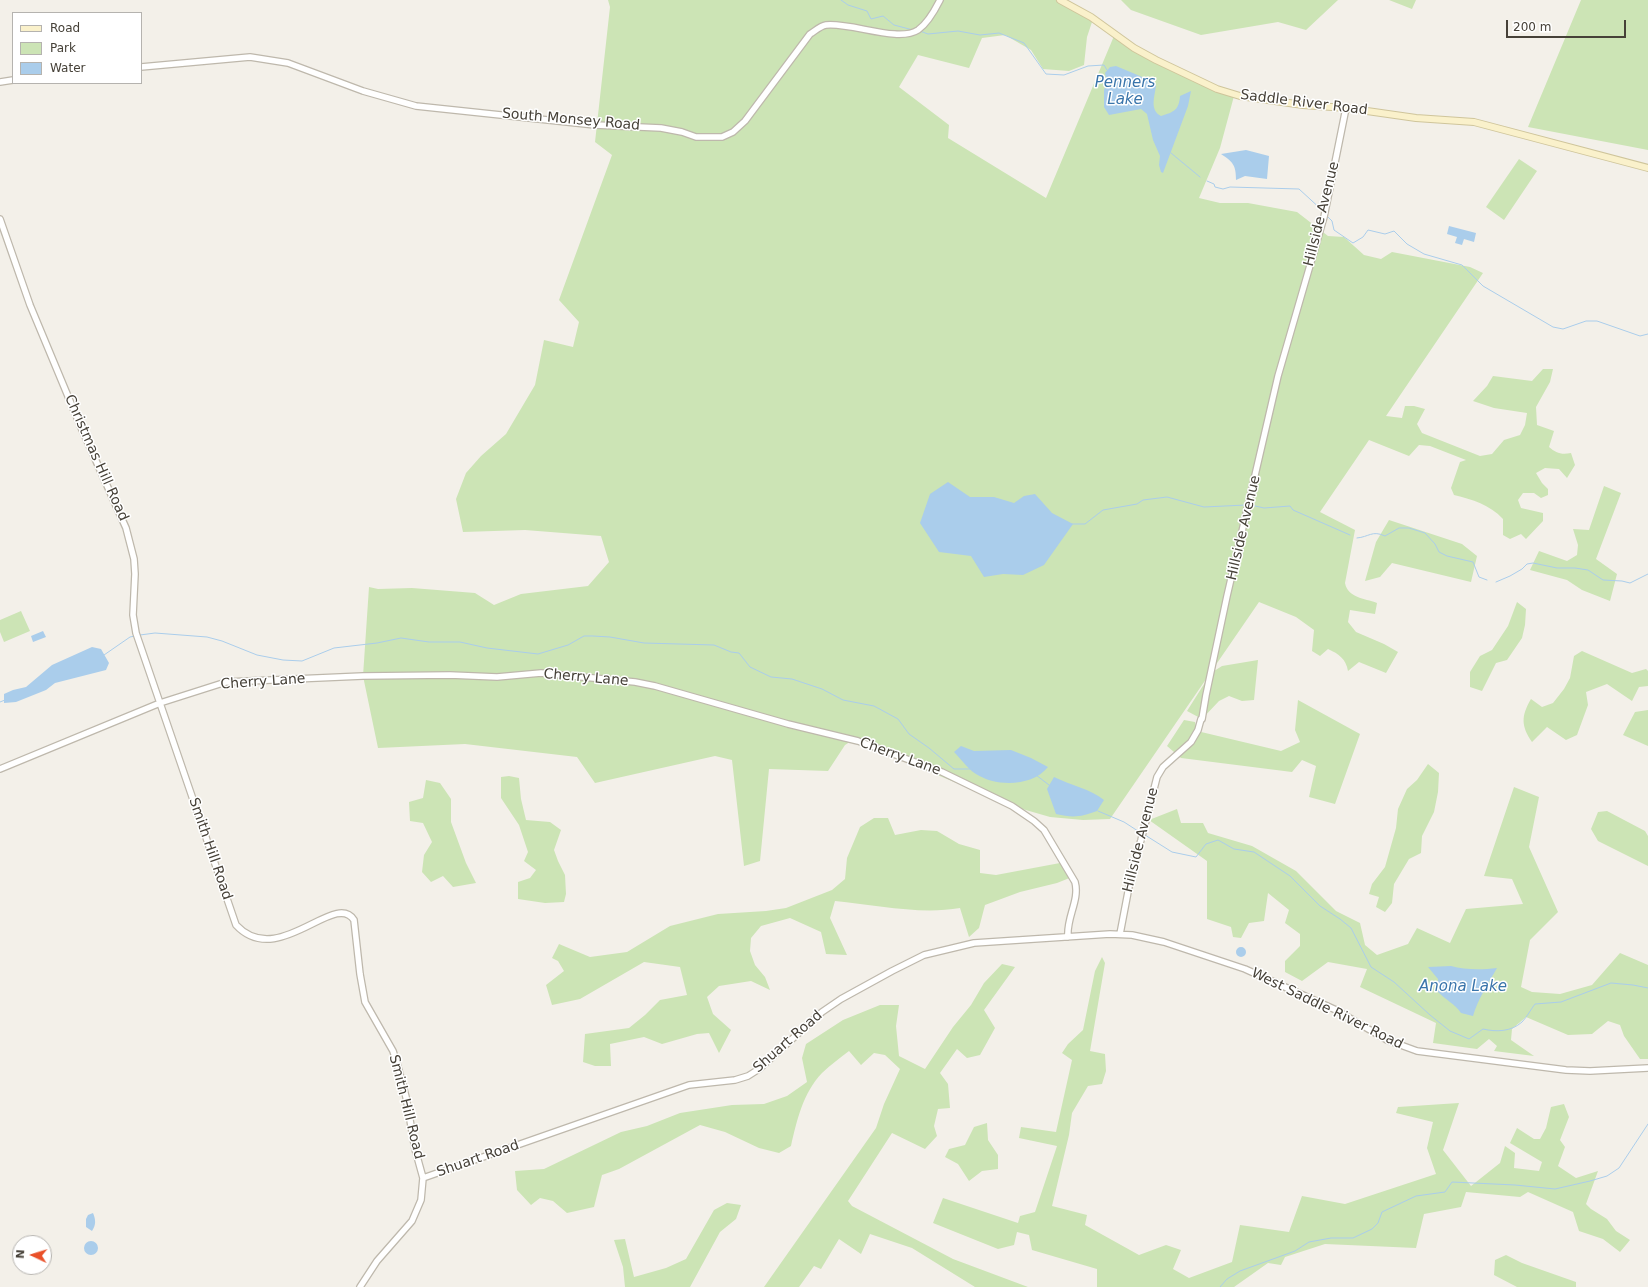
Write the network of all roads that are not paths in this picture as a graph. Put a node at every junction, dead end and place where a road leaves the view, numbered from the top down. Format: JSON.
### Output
{"nodes":[{"id":1,"x":940,"y":0,"type":"edge"},
{"id":2,"x":1060,"y":0,"type":"edge"},
{"id":3,"x":142,"y":67,"type":"edge"},
{"id":4,"x":12,"y":80,"type":"edge"},
{"id":5,"x":0,"y":82,"type":"edge"},
{"id":6,"x":1346,"y":108,"type":"junction"},
{"id":7,"x":1648,"y":168,"type":"edge"},
{"id":8,"x":0,"y":219,"type":"edge"},
{"id":9,"x":160,"y":703,"type":"junction"},
{"id":10,"x":0,"y":769,"type":"edge"},
{"id":11,"x":1120,"y":934,"type":"junction"},
{"id":12,"x":1068,"y":937,"type":"junction"},
{"id":13,"x":1034,"y":940,"type":"joint"},
{"id":14,"x":1648,"y":1068,"type":"edge"},
{"id":15,"x":423,"y":1178,"type":"junction"},
{"id":16,"x":360,"y":1287,"type":"edge"}],
"edges":[{"from":1,"to":3,"type":"street","name":"South Monsey Road"},
{"from":2,"to":6,"type":"main road","name":"Saddle River Road"},
{"from":4,"to":5,"type":"street"},
{"from":6,"to":7,"type":"main road","name":"Saddle River Road"},
{"from":6,"to":11,"type":"street","name":"Hillside Avenue"},
{"from":8,"to":9,"type":"street","name":"Christmas Hill Road"},
{"from":9,"to":10,"type":"street","name":"Cherry Lane"},
{"from":9,"to":12,"type":"street","name":"Cherry Lane"},
{"from":9,"to":15,"type":"street","name":"Smith Hill Road"},
{"from":11,"to":12,"type":"street","name":"West Saddle River Road"},
{"from":11,"to":14,"type":"street","name":"West Saddle River Road"},
{"from":12,"to":13,"type":"street","name":"West Saddle River Road"},
{"from":13,"to":15,"type":"street","name":"Shuart Road"},
{"from":15,"to":16,"type":"street","name":"Smith Hill Road"}]}
